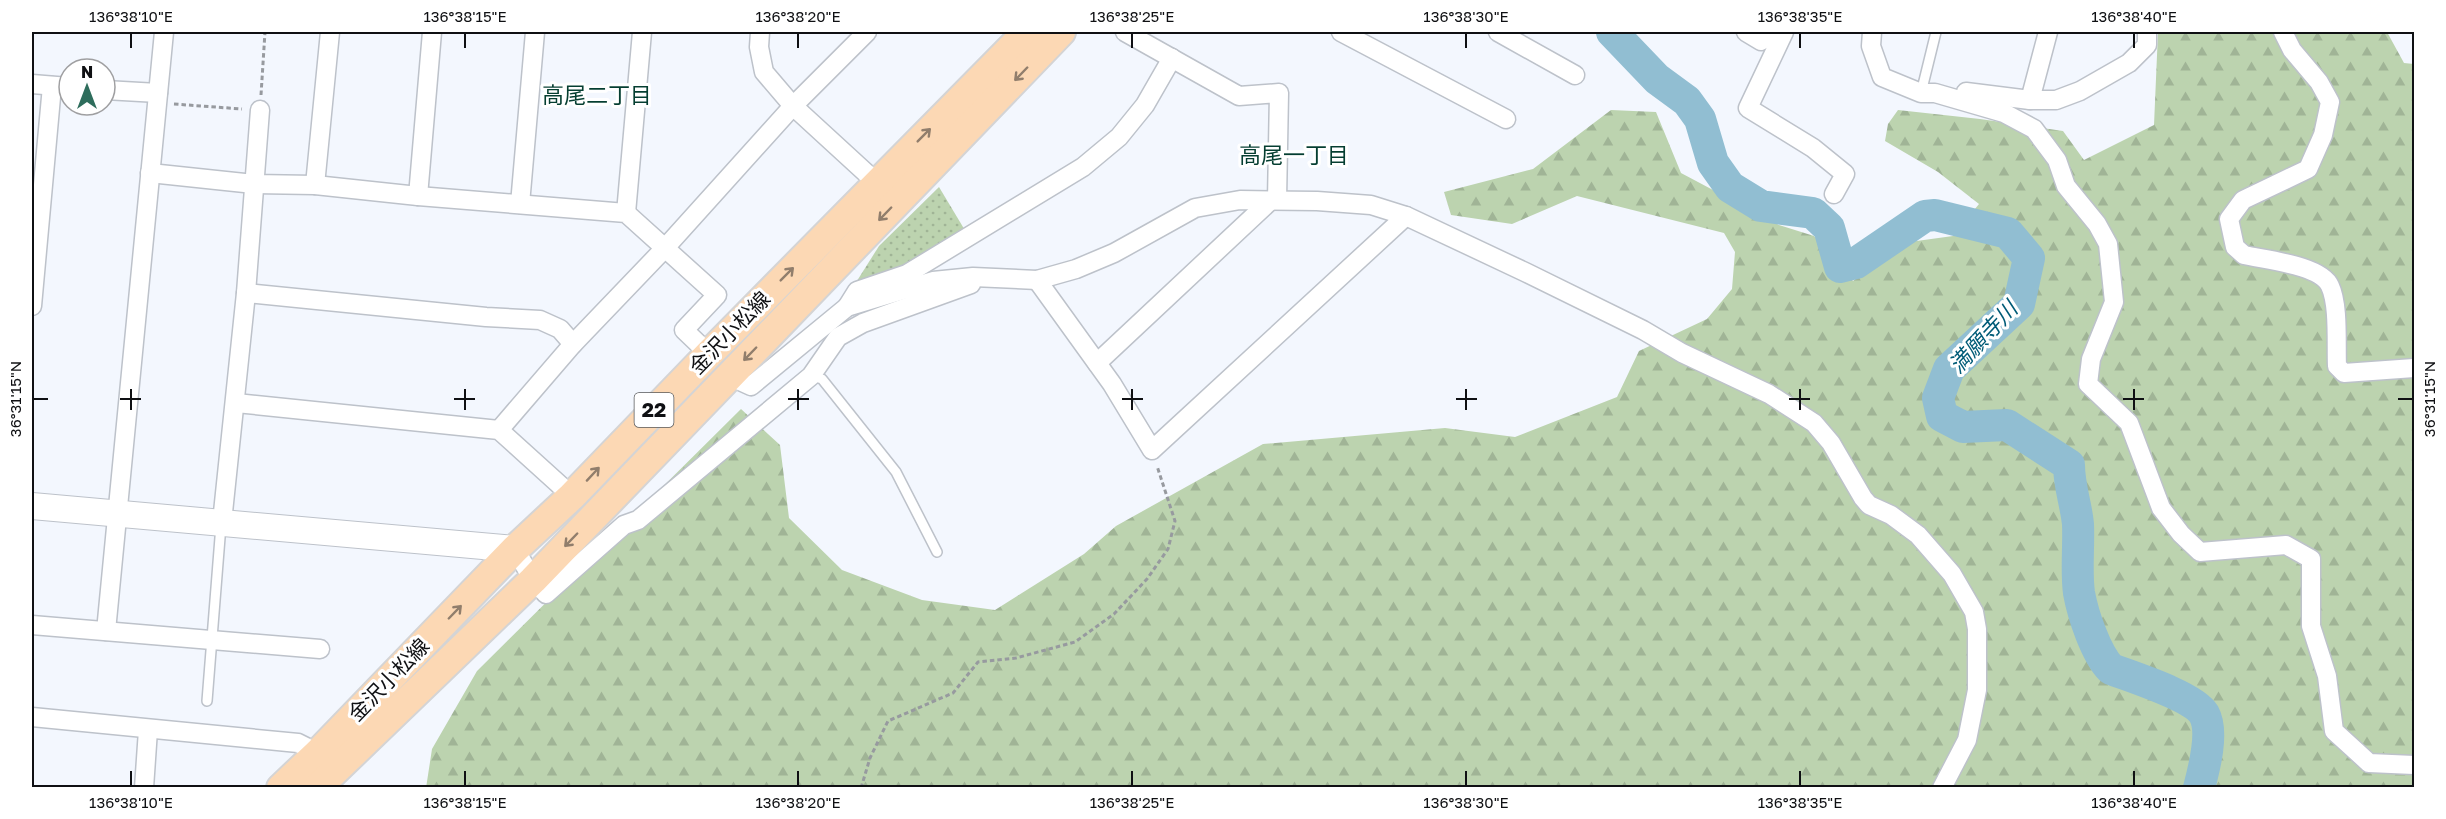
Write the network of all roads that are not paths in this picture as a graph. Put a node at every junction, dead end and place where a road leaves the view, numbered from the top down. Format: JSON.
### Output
{"nodes":[{"id":1,"x":164,"y":32,"type":"edge"},
{"id":2,"x":330,"y":32,"type":"edge"},
{"id":3,"x":432,"y":32,"type":"edge"},
{"id":4,"x":535,"y":32,"type":"edge"},
{"id":5,"x":642,"y":32,"type":"edge"},
{"id":6,"x":760,"y":32,"type":"edge"},
{"id":7,"x":867,"y":32,"type":"edge"},
{"id":8,"x":1027,"y":32,"type":"edge"},
{"id":9,"x":1061,"y":32,"type":"edge"},
{"id":10,"x":1125,"y":32,"type":"edge"},
{"id":11,"x":1341,"y":32,"type":"edge"},
{"id":12,"x":1498,"y":32,"type":"edge"},
{"id":13,"x":1746,"y":32,"type":"edge"},
{"id":14,"x":1766,"y":32,"type":"edge"},
{"id":15,"x":1784,"y":32,"type":"edge"},
{"id":16,"x":1872,"y":32,"type":"edge"},
{"id":17,"x":1936,"y":32,"type":"edge"},
{"id":18,"x":2048,"y":32,"type":"edge"},
{"id":19,"x":2146,"y":32,"type":"edge"},
{"id":20,"x":2283,"y":32,"type":"edge"},
{"id":21,"x":1172,"y":58,"type":"junction"},
{"id":22,"x":1575,"y":75,"type":"dead end"},
{"id":23,"x":32,"y":84,"type":"edge"},
{"id":24,"x":57,"y":87,"type":"edge"},
{"id":25,"x":117,"y":92,"type":"edge"},
{"id":26,"x":1921,"y":93,"type":"junction"},
{"id":27,"x":1947,"y":96,"type":"junction"},
{"id":28,"x":158,"y":98,"type":"junction"},
{"id":29,"x":2030,"y":100,"type":"junction"},
{"id":30,"x":794,"y":106,"type":"junction"},
{"id":31,"x":57,"y":110,"type":"edge"},
{"id":32,"x":260,"y":110,"type":"road end"},
{"id":33,"x":1506,"y":119,"type":"dead end"},
{"id":34,"x":150,"y":173,"type":"junction"},
{"id":35,"x":877,"y":183,"type":"junction"},
{"id":36,"x":254,"y":184,"type":"junction"},
{"id":37,"x":315,"y":185,"type":"junction"},
{"id":38,"x":1834,"y":194,"type":"dead end"},
{"id":39,"x":418,"y":196,"type":"junction"},
{"id":40,"x":1273,"y":201,"type":"junction"},
{"id":41,"x":520,"y":204,"type":"junction"},
{"id":42,"x":626,"y":213,"type":"junction"},
{"id":43,"x":1406,"y":216,"type":"junction"},
{"id":44,"x":665,"y":248,"type":"junction"},
{"id":45,"x":988,"y":278,"type":"junction"},
{"id":46,"x":1037,"y":280,"type":"junction"},
{"id":47,"x":246,"y":293,"type":"junction"},
{"id":48,"x":32,"y":306,"type":"edge"},
{"id":49,"x":847,"y":307,"type":"junction"},
{"id":50,"x":573,"y":344,"type":"junction"},
{"id":51,"x":709,"y":354,"type":"junction"},
{"id":52,"x":1097,"y":363,"type":"junction"},
{"id":53,"x":2415,"y":368,"type":"edge"},
{"id":54,"x":729,"y":376,"type":"junction"},
{"id":55,"x":810,"y":376,"type":"junction"},
{"id":56,"x":236,"y":403,"type":"junction"},
{"id":57,"x":499,"y":430,"type":"junction"},
{"id":58,"x":572,"y":496,"type":"junction"},
{"id":59,"x":32,"y":506,"type":"edge"},
{"id":60,"x":118,"y":513,"type":"junction"},
{"id":61,"x":222,"y":522,"type":"junction"},
{"id":62,"x":515,"y":549,"type":"junction"},
{"id":63,"x":937,"y":552,"type":"dead end"},
{"id":64,"x":533,"y":580,"type":"junction"},
{"id":65,"x":32,"y":625,"type":"edge"},
{"id":66,"x":106,"y":631,"type":"junction"},
{"id":67,"x":210,"y":639,"type":"junction"},
{"id":68,"x":321,"y":649,"type":"dead end"},
{"id":69,"x":207,"y":701,"type":"dead end"},
{"id":70,"x":32,"y":717,"type":"edge"},
{"id":71,"x":148,"y":730,"type":"junction"},
{"id":72,"x":318,"y":753,"type":"junction"},
{"id":73,"x":2415,"y":765,"type":"edge"},
{"id":74,"x":144,"y":788,"type":"edge"},
{"id":75,"x":280,"y":788,"type":"edge"},
{"id":76,"x":317,"y":788,"type":"edge"},
{"id":77,"x":1942,"y":788,"type":"edge"}],
"edges":[{"from":1,"to":28,"type":"street"},
{"from":2,"to":37,"type":"street"},
{"from":3,"to":39,"type":"street"},
{"from":4,"to":41,"type":"street"},
{"from":5,"to":42,"type":"street"},
{"from":6,"to":30,"type":"street"},
{"from":7,"to":30,"type":"street"},
{"from":35,"to":8,"type":"main road","name":"金沢小松線","number":"22","one_way":true},
{"from":9,"to":54,"type":"main road","name":"金沢小松線","number":"22","one_way":true},
{"from":10,"to":21,"type":"street"},
{"from":11,"to":33,"type":"street"},
{"from":12,"to":22,"type":"street"},
{"from":13,"to":14,"type":"street"},
{"from":15,"to":38,"type":"street"},
{"from":16,"to":26,"type":"street"},
{"from":17,"to":26,"type":"lane"},
{"from":18,"to":29,"type":"street"},
{"from":19,"to":29,"type":"street"},
{"from":20,"to":53,"type":"street"},
{"from":21,"to":40,"type":"street"},
{"from":21,"to":49,"type":"street"},
{"from":23,"to":24,"type":"street"},
{"from":25,"to":28,"type":"street"},
{"from":26,"to":27,"type":"street"},
{"from":27,"to":29,"type":"street"},
{"from":27,"to":73,"type":"street"},
{"from":28,"to":34,"type":"street"},
{"from":30,"to":35,"type":"street"},
{"from":30,"to":44,"type":"street"},
{"from":31,"to":48,"type":"street"},
{"from":32,"to":36,"type":"street"},
{"from":34,"to":36,"type":"street"},
{"from":34,"to":60,"type":"street"},
{"from":51,"to":35,"type":"main road","name":"金沢小松線","number":"22","one_way":true},
{"from":36,"to":37,"type":"street"},
{"from":36,"to":47,"type":"street"},
{"from":37,"to":39,"type":"street"},
{"from":39,"to":41,"type":"street"},
{"from":40,"to":43,"type":"street"},
{"from":40,"to":46,"type":"street"},
{"from":40,"to":52,"type":"street"},
{"from":41,"to":42,"type":"street"},
{"from":42,"to":44,"type":"street"},
{"from":43,"to":52,"type":"street"},
{"from":43,"to":77,"type":"street"},
{"from":44,"to":50,"type":"street"},
{"from":44,"to":51,"type":"street"},
{"from":45,"to":46,"type":"street"},
{"from":45,"to":49,"type":"street"},
{"from":45,"to":55,"type":"street"},
{"from":46,"to":52,"type":"street"},
{"from":47,"to":50,"type":"street"},
{"from":47,"to":56,"type":"street"},
{"from":49,"to":54,"type":"street"},
{"from":50,"to":57,"type":"street"},
{"from":58,"to":51,"type":"main road","name":"金沢小松線","number":"22","one_way":true},
{"from":54,"to":64,"type":"main road","name":"金沢小松線","number":"22","one_way":true},
{"from":55,"to":63,"type":"lane"},
{"from":55,"to":64,"type":"street"},
{"from":56,"to":57,"type":"street"},
{"from":56,"to":61,"type":"street"},
{"from":57,"to":58,"type":"street"},
{"from":58,"to":62,"type":"main road","name":"金沢小松線","number":"22"},
{"from":59,"to":60,"type":"street"},
{"from":60,"to":61,"type":"street"},
{"from":60,"to":66,"type":"street"},
{"from":61,"to":62,"type":"street"},
{"from":61,"to":67,"type":"lane"},
{"from":62,"to":64,"type":"street"},
{"from":72,"to":62,"type":"main road","name":"金沢小松線","number":"22","one_way":true},
{"from":64,"to":76,"type":"main road","name":"金沢小松線","number":"22"},
{"from":65,"to":66,"type":"street"},
{"from":66,"to":67,"type":"street"},
{"from":67,"to":68,"type":"street"},
{"from":67,"to":69,"type":"lane"},
{"from":70,"to":71,"type":"street"},
{"from":71,"to":72,"type":"street"},
{"from":71,"to":74,"type":"street"},
{"from":72,"to":75,"type":"main road","name":"金沢小松線","number":"22"}]}
